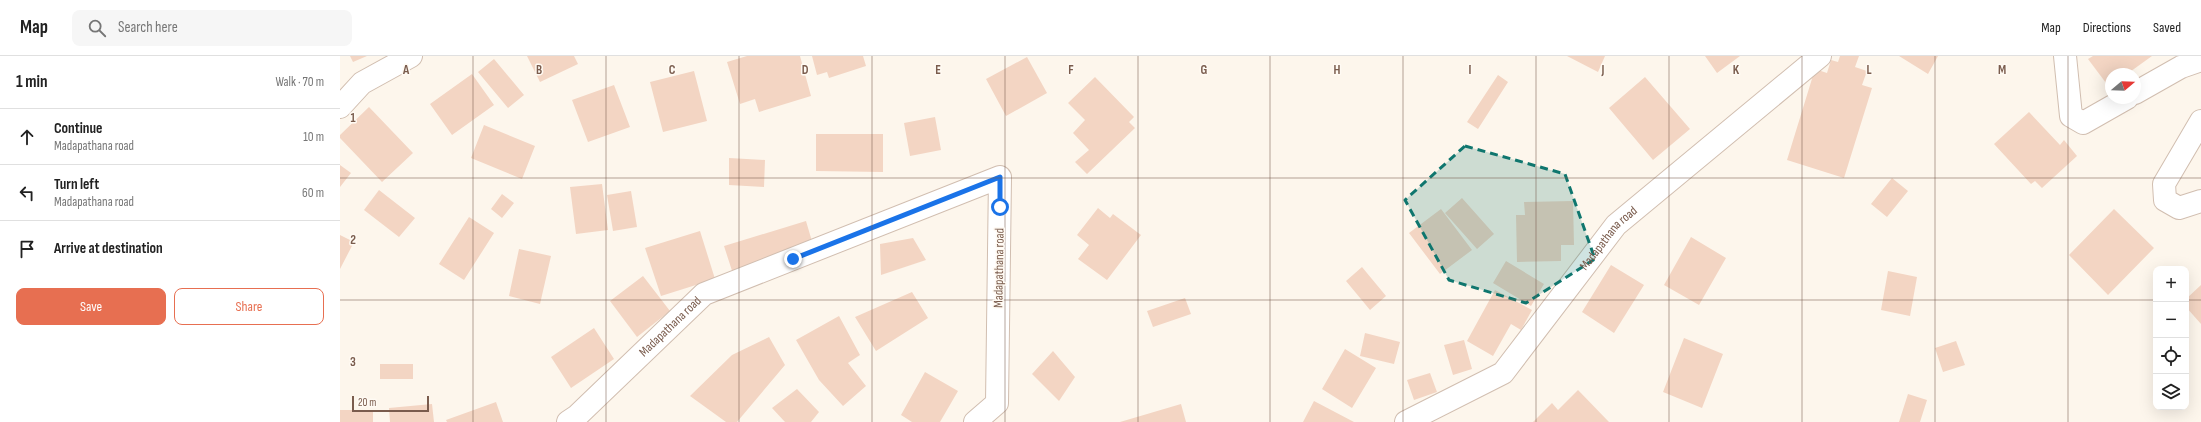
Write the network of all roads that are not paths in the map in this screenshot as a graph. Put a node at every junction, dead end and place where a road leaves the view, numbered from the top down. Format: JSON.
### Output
{"nodes":[{"id":1,"x":411,"y":56,"type":"edge"},
{"id":2,"x":1820,"y":56,"type":"edge"},
{"id":3,"x":2065,"y":56,"type":"edge"},
{"id":4,"x":2201,"y":60,"type":"edge"},
{"id":5,"x":2141,"y":91,"type":"edge"},
{"id":6,"x":2116,"y":104,"type":"edge"},
{"id":7,"x":340,"y":107,"type":"edge"},
{"id":8,"x":2201,"y":121,"type":"edge"},
{"id":9,"x":2201,"y":201,"type":"edge"},
{"id":10,"x":568,"y":422,"type":"edge"},
{"id":11,"x":975,"y":422,"type":"edge"},
{"id":12,"x":1406,"y":422,"type":"edge"}],
"edges":[{"from":1,"to":7,"type":"street"},
{"from":2,"to":12,"type":"street","name":"Madapathana road"},
{"from":3,"to":6,"type":"street"},
{"from":4,"to":5,"type":"street"},
{"from":8,"to":9,"type":"street"},
{"from":10,"to":11,"type":"street","name":"Madapathana road"}]}
